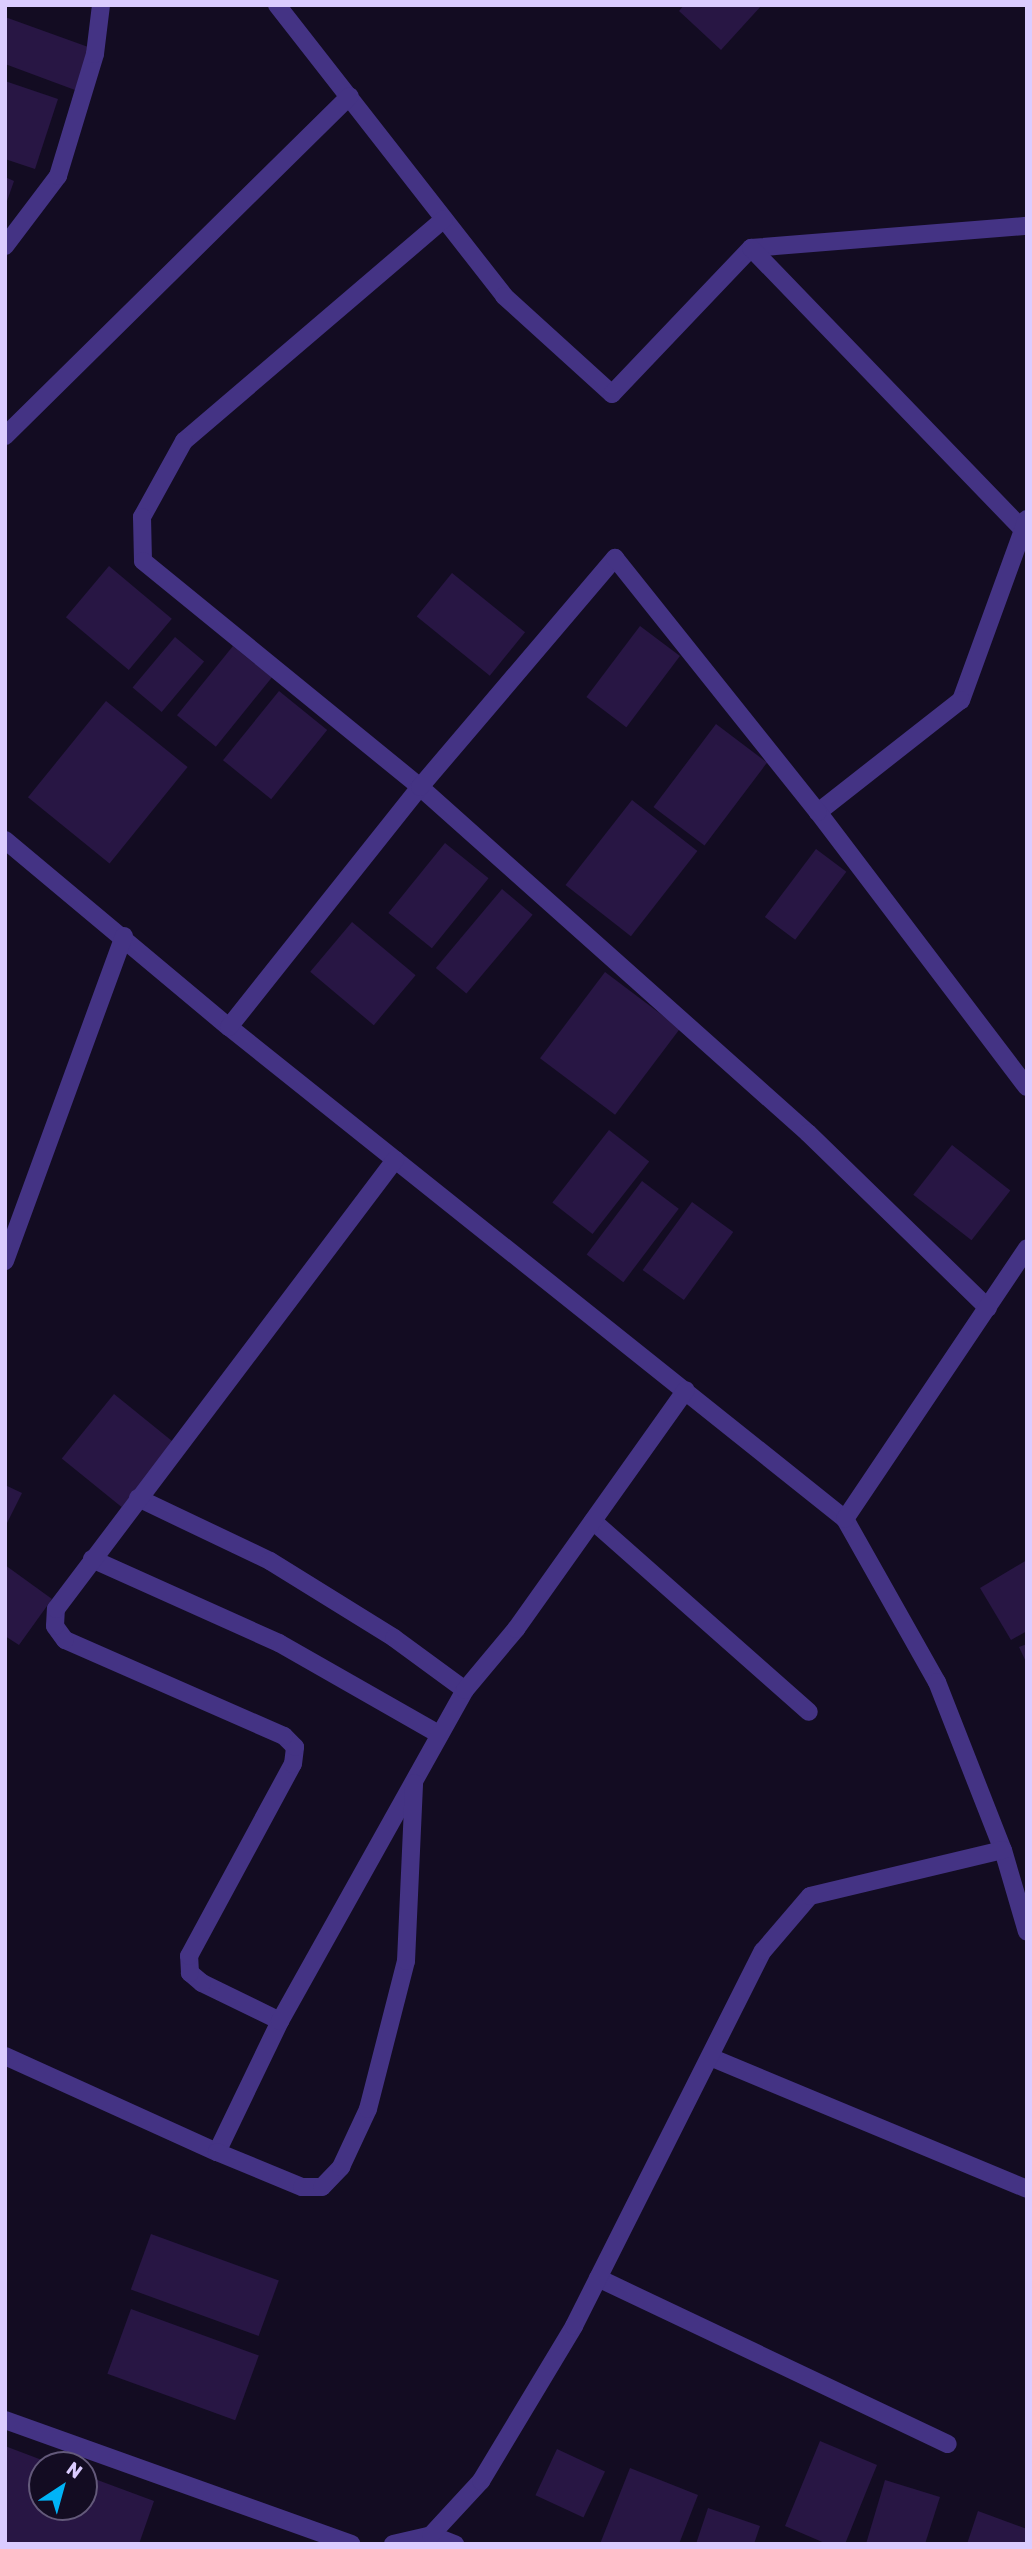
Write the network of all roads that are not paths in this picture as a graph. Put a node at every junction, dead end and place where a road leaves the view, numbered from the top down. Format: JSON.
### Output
{"nodes":[{"id":1,"x":101,"y":5,"type":"edge"},
{"id":2,"x":277,"y":5,"type":"edge"},
{"id":3,"x":350,"y":96,"type":"junction"},
{"id":4,"x":444,"y":219,"type":"junction"},
{"id":5,"x":1027,"y":226,"type":"edge"},
{"id":6,"x":5,"y":246,"type":"edge"},
{"id":7,"x":751,"y":248,"type":"junction"},
{"id":8,"x":5,"y":436,"type":"edge"},
{"id":9,"x":1025,"y":524,"type":"edge"},
{"id":10,"x":419,"y":787,"type":"junction"},
{"id":11,"x":818,"y":812,"type":"junction"},
{"id":12,"x":5,"y":840,"type":"edge"},
{"id":13,"x":124,"y":936,"type":"junction"},
{"id":14,"x":229,"y":1027,"type":"junction"},
{"id":15,"x":1027,"y":1087,"type":"edge"},
{"id":16,"x":395,"y":1160,"type":"junction"},
{"id":17,"x":1027,"y":1248,"type":"edge"},
{"id":18,"x":5,"y":1261,"type":"edge"},
{"id":19,"x":988,"y":1308,"type":"junction"},
{"id":20,"x":686,"y":1390,"type":"junction"},
{"id":21,"x":138,"y":1498,"type":"junction"},
{"id":22,"x":845,"y":1520,"type":"junction"},
{"id":23,"x":593,"y":1521,"type":"junction"},
{"id":24,"x":92,"y":1559,"type":"junction"},
{"id":25,"x":465,"y":1689,"type":"junction"},
{"id":26,"x":809,"y":1712,"type":"dead end"},
{"id":27,"x":440,"y":1735,"type":"junction"},
{"id":28,"x":414,"y":1779,"type":"junction"},
{"id":29,"x":1003,"y":1850,"type":"junction"},
{"id":30,"x":1027,"y":1932,"type":"edge"},
{"id":31,"x":280,"y":2021,"type":"junction"},
{"id":32,"x":5,"y":2056,"type":"edge"},
{"id":33,"x":710,"y":2057,"type":"junction"},
{"id":34,"x":217,"y":2152,"type":"junction"},
{"id":35,"x":1027,"y":2189,"type":"edge"},
{"id":36,"x":598,"y":2278,"type":"junction"},
{"id":37,"x":5,"y":2420,"type":"edge"},
{"id":38,"x":948,"y":2444,"type":"dead end"},
{"id":39,"x":430,"y":2535,"type":"junction"},
{"id":40,"x":352,"y":2544,"type":"edge"},
{"id":41,"x":393,"y":2544,"type":"edge"},
{"id":42,"x":455,"y":2544,"type":"edge"}],
"edges":[{"from":1,"to":6,"type":"street"},
{"from":2,"to":3,"type":"street"},
{"from":3,"to":4,"type":"street"},
{"from":3,"to":8,"type":"street"},
{"from":4,"to":7,"type":"street"},
{"from":4,"to":10,"type":"street"},
{"from":5,"to":7,"type":"street"},
{"from":7,"to":9,"type":"street"},
{"from":9,"to":11,"type":"street"},
{"from":10,"to":11,"type":"street"},
{"from":10,"to":14,"type":"street"},
{"from":10,"to":19,"type":"street"},
{"from":11,"to":15,"type":"street"},
{"from":12,"to":13,"type":"street"},
{"from":13,"to":14,"type":"street"},
{"from":13,"to":18,"type":"street"},
{"from":14,"to":16,"type":"street"},
{"from":16,"to":20,"type":"street"},
{"from":16,"to":21,"type":"street"},
{"from":17,"to":19,"type":"street"},
{"from":19,"to":22,"type":"street"},
{"from":20,"to":22,"type":"street"},
{"from":20,"to":23,"type":"street"},
{"from":21,"to":24,"type":"street"},
{"from":21,"to":25,"type":"street"},
{"from":22,"to":29,"type":"street"},
{"from":23,"to":25,"type":"street"},
{"from":23,"to":26,"type":"street"},
{"from":24,"to":27,"type":"street"},
{"from":24,"to":31,"type":"street"},
{"from":25,"to":27,"type":"street"},
{"from":27,"to":28,"type":"street"},
{"from":28,"to":31,"type":"street"},
{"from":28,"to":34,"type":"street"},
{"from":29,"to":30,"type":"street"},
{"from":29,"to":33,"type":"street"},
{"from":31,"to":34,"type":"street"},
{"from":32,"to":34,"type":"street"},
{"from":33,"to":35,"type":"street"},
{"from":33,"to":36,"type":"street"},
{"from":36,"to":38,"type":"street"},
{"from":36,"to":39,"type":"street"},
{"from":37,"to":40,"type":"street"},
{"from":39,"to":41,"type":"street"},
{"from":39,"to":42,"type":"street"}]}
